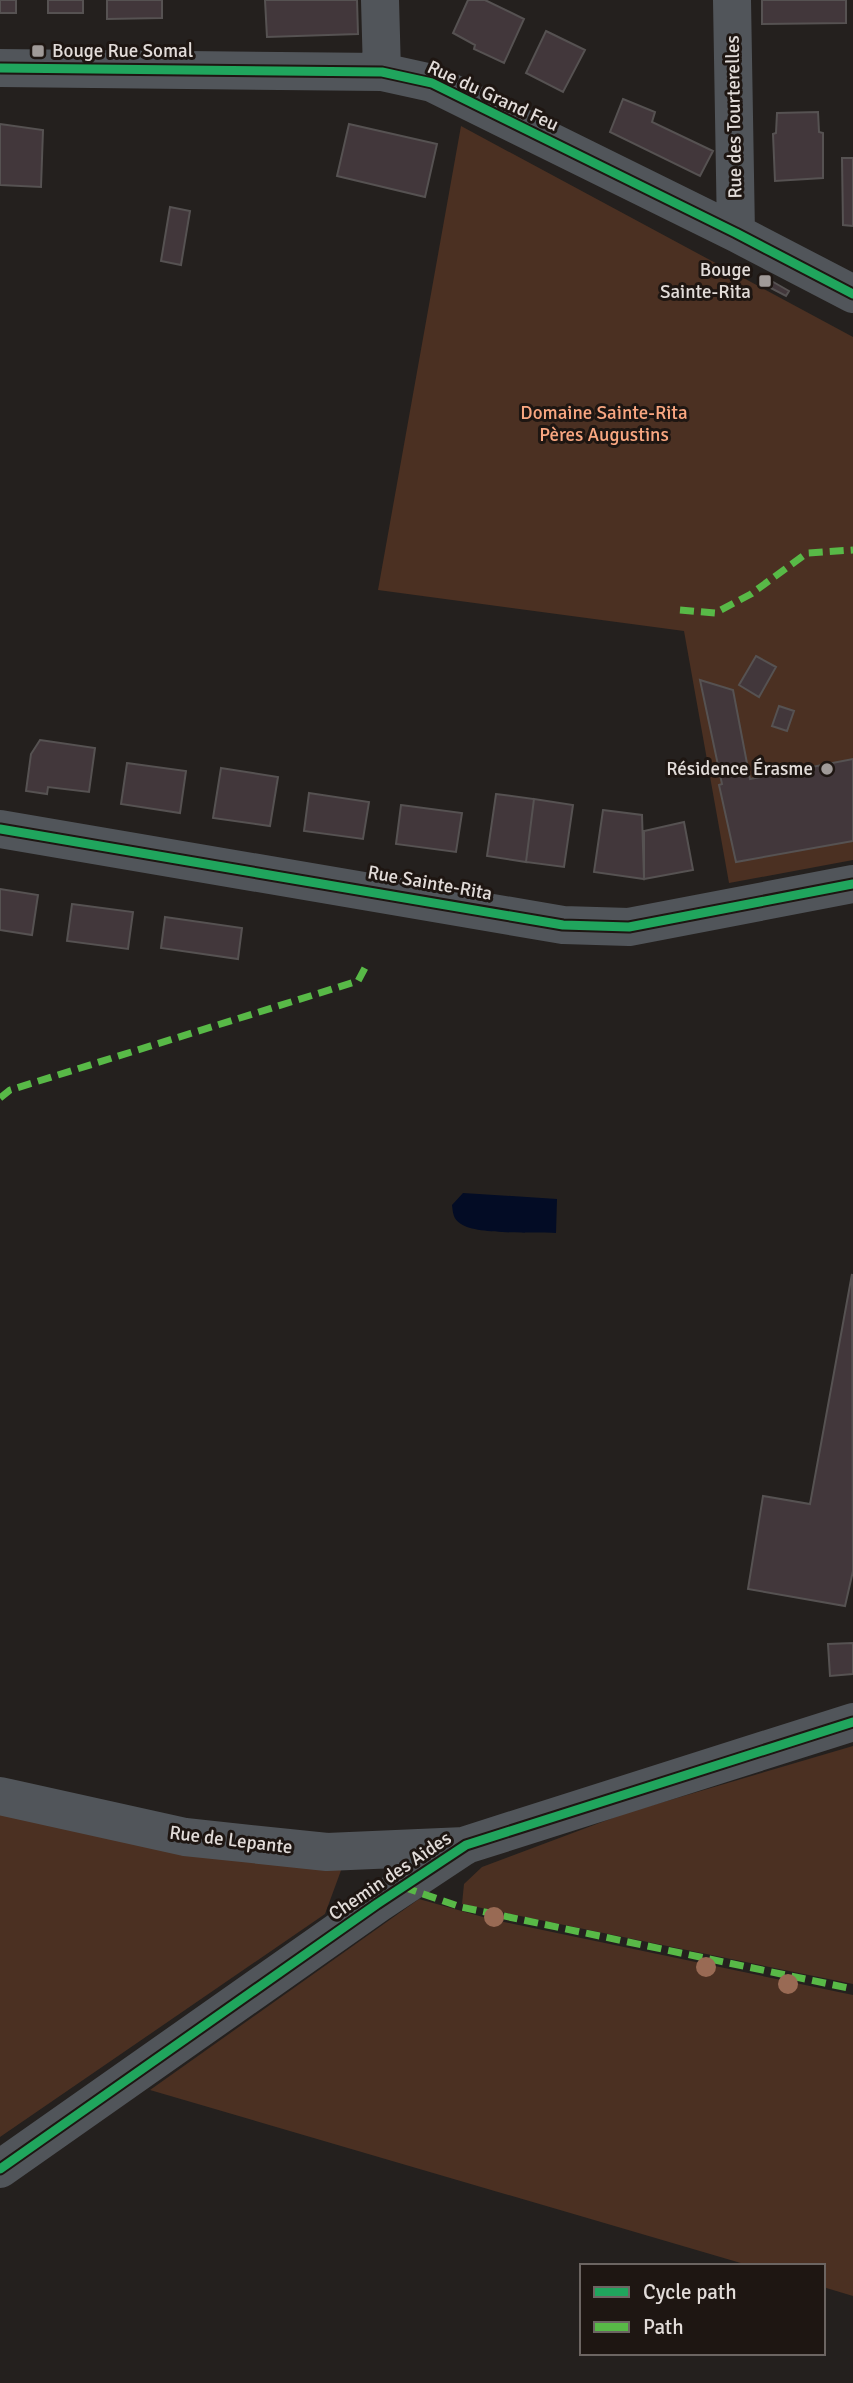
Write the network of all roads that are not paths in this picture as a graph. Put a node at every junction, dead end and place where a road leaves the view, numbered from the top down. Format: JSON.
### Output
{"nodes":[{"id":1,"x":380,"y":0,"type":"edge"},
{"id":2,"x":732,"y":0,"type":"edge"},
{"id":3,"x":0,"y":68,"type":"edge"},
{"id":4,"x":382,"y":72,"type":"junction"},
{"id":5,"x":736,"y":233,"type":"junction"},
{"id":6,"x":853,"y":294,"type":"edge"},
{"id":7,"x":0,"y":829,"type":"edge"},
{"id":8,"x":853,"y":884,"type":"edge"},
{"id":9,"x":853,"y":1722,"type":"edge"},
{"id":10,"x":0,"y":1796,"type":"edge"},
{"id":11,"x":466,"y":1846,"type":"junction"},
{"id":12,"x":0,"y":2169,"type":"edge"}],
"edges":[{"from":1,"to":4,"type":"street"},
{"from":2,"to":5,"type":"street","name":"Rue des Tourterelles"},
{"from":3,"to":4,"type":"street","name":"Rue du Grand Feu"},
{"from":4,"to":5,"type":"street","name":"Rue du Grand Feu"},
{"from":5,"to":6,"type":"street","name":"Rue du Grand Feu"},
{"from":7,"to":8,"type":"street","name":"Rue Sainte-Rita"},
{"from":9,"to":11,"type":"street","name":"Chemin des Aides"},
{"from":10,"to":11,"type":"street","name":"Rue de Lepante"},
{"from":11,"to":12,"type":"street","name":"Chemin des Aides"}]}
